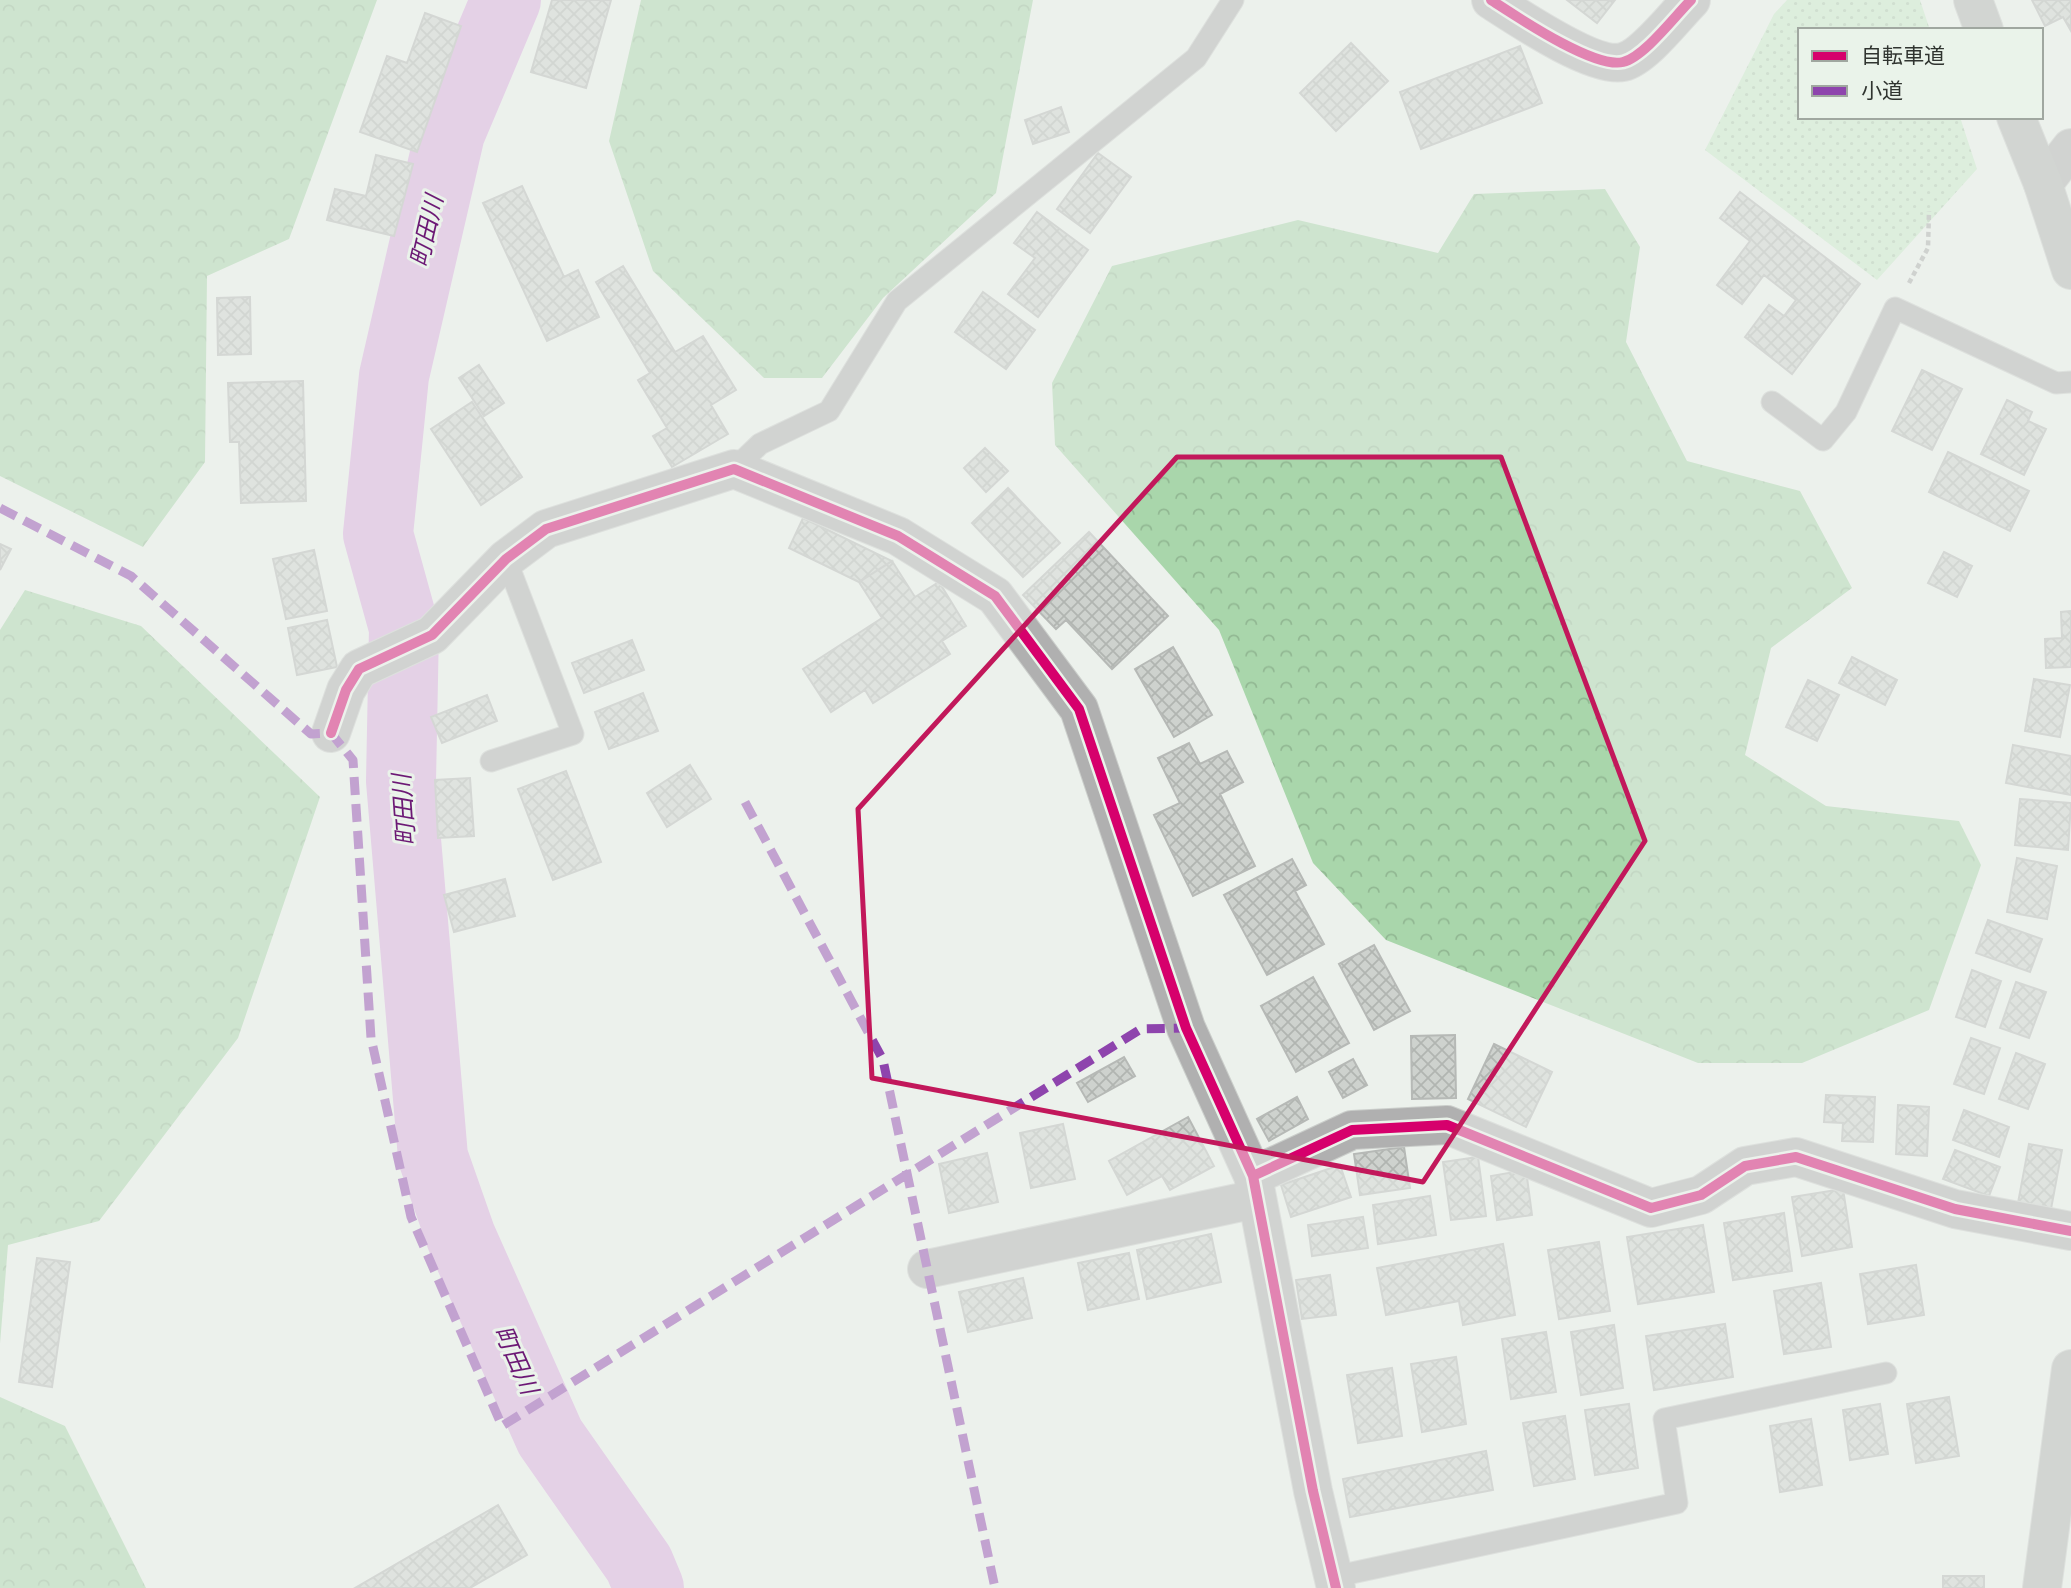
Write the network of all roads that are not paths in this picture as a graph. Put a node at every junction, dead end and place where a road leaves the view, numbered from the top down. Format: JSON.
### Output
{"nodes":[{"id":1,"x":1233,"y":0,"type":"edge"},
{"id":2,"x":1491,"y":0,"type":"edge"},
{"id":3,"x":1691,"y":0,"type":"edge"},
{"id":4,"x":1973,"y":0,"type":"edge"},
{"id":5,"x":1983,"y":28,"type":"edge"},
{"id":6,"x":2017,"y":119,"type":"edge"},
{"id":7,"x":2071,"y":148,"type":"edge"},
{"id":8,"x":2043,"y":184,"type":"junction"},
{"id":9,"x":2071,"y":270,"type":"edge"},
{"id":10,"x":2071,"y":382,"type":"edge"},
{"id":11,"x":1772,"y":402,"type":"dead end"},
{"id":12,"x":734,"y":469,"type":"junction"},
{"id":13,"x":506,"y":559,"type":"junction"},
{"id":14,"x":331,"y":733,"type":"dead end"},
{"id":15,"x":491,"y":761,"type":"dead end"},
{"id":16,"x":1254,"y":1187,"type":"junction"},
{"id":17,"x":2071,"y":1231,"type":"edge"},
{"id":18,"x":927,"y":1269,"type":"dead end"},
{"id":19,"x":2071,"y":1369,"type":"edge"},
{"id":20,"x":1886,"y":1373,"type":"dead end"},
{"id":21,"x":1335,"y":1583,"type":"edge"},
{"id":22,"x":2042,"y":1588,"type":"edge"}],
"edges":[{"from":1,"to":12,"type":"lane"},
{"from":2,"to":3,"type":"street"},
{"from":4,"to":5,"type":"main road"},
{"from":6,"to":8,"type":"main road"},
{"from":7,"to":8,"type":"street"},
{"from":8,"to":9,"type":"main road"},
{"from":10,"to":11,"type":"lane"},
{"from":12,"to":13,"type":"street"},
{"from":12,"to":16,"type":"street"},
{"from":13,"to":14,"type":"street"},
{"from":13,"to":15,"type":"lane"},
{"from":16,"to":17,"type":"street"},
{"from":16,"to":18,"type":"street"},
{"from":16,"to":21,"type":"street"},
{"from":19,"to":22,"type":"main road"},
{"from":20,"to":21,"type":"lane"}]}
